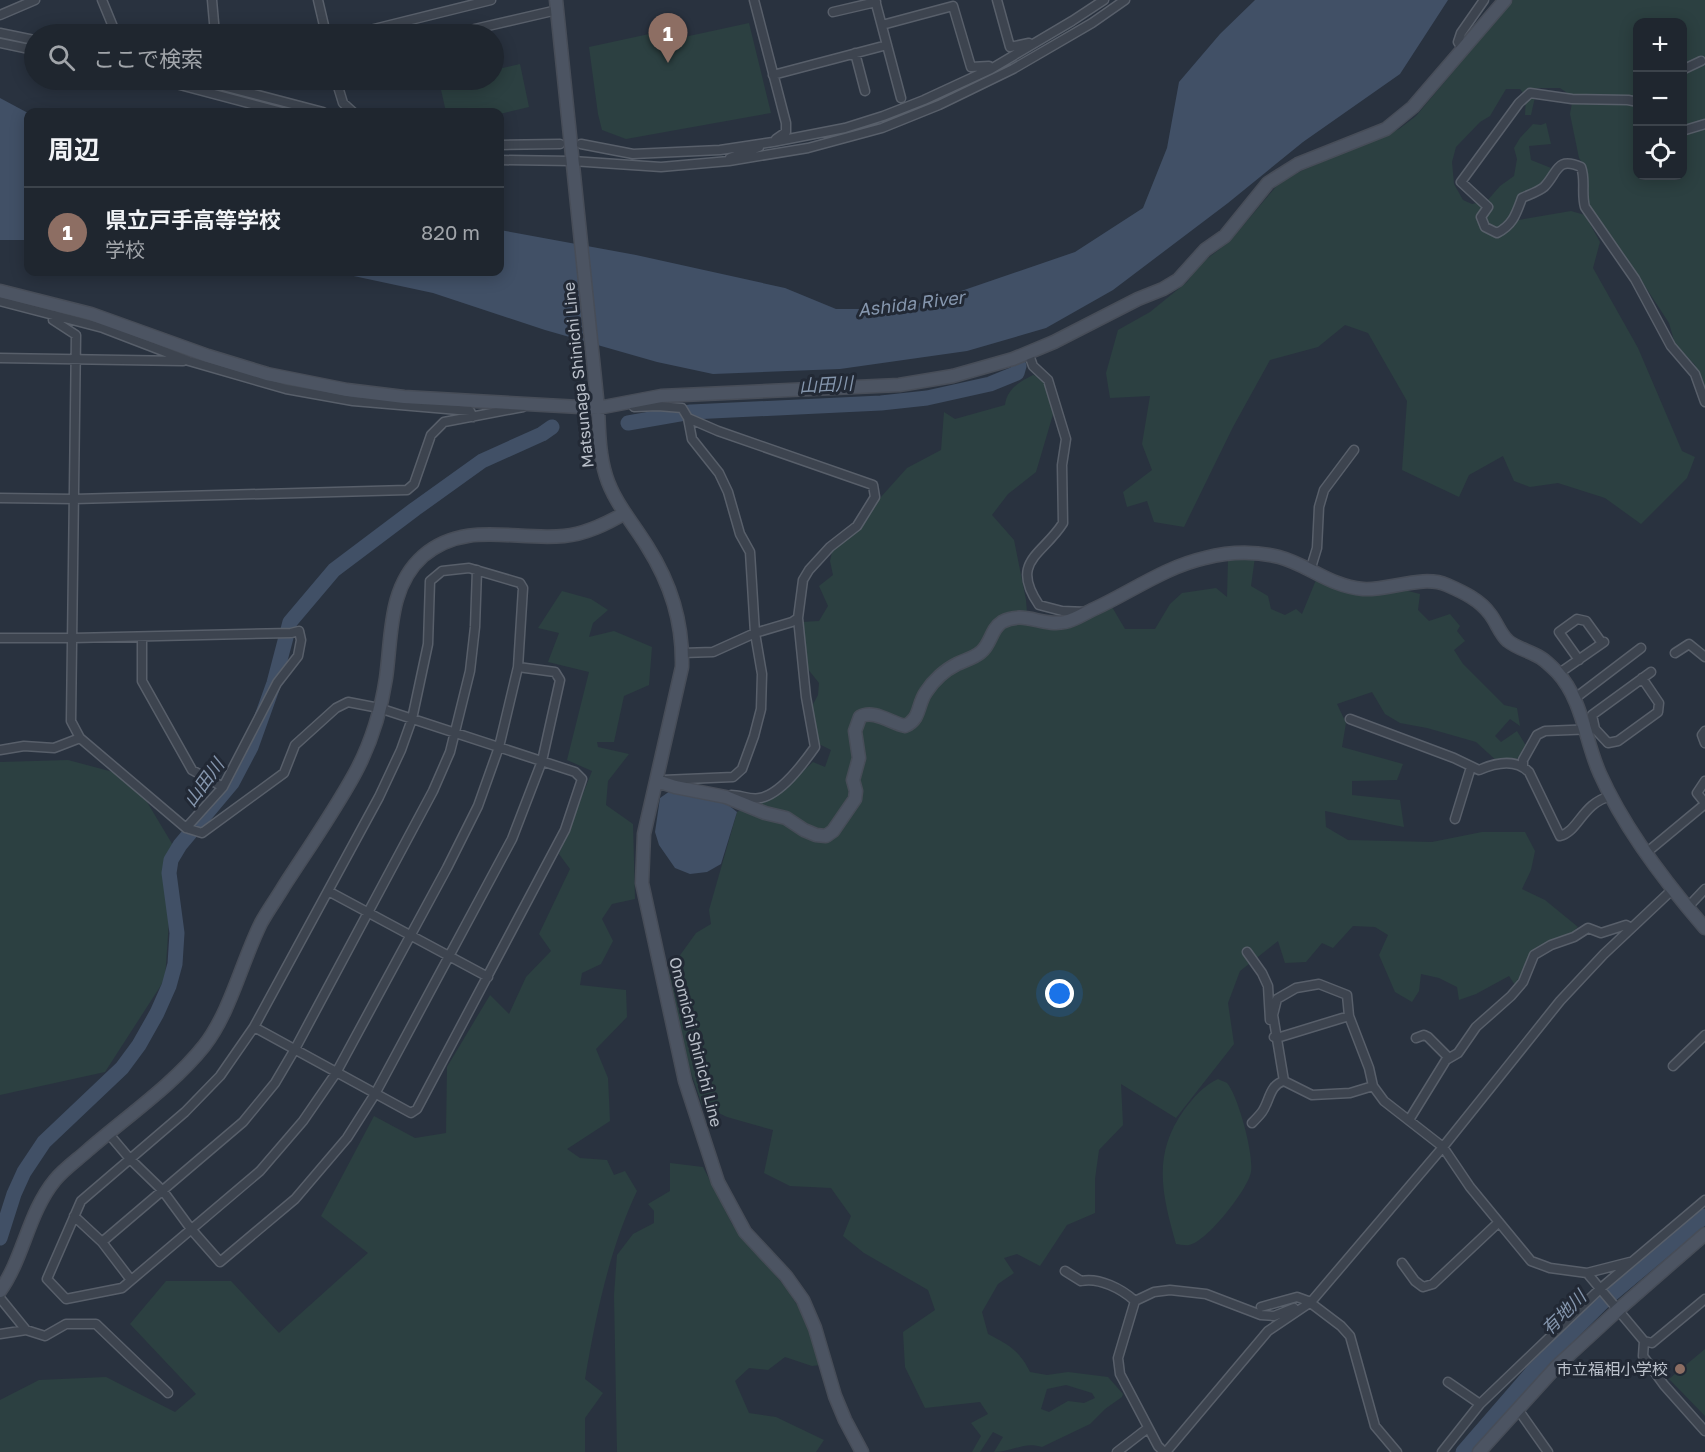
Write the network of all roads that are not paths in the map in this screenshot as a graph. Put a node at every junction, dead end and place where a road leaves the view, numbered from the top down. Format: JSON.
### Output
{"nodes":[{"id":1,"x":35,"y":0,"type":"edge"},
{"id":2,"x":102,"y":0,"type":"edge"},
{"id":3,"x":212,"y":0,"type":"edge"},
{"id":4,"x":318,"y":0,"type":"edge"},
{"id":5,"x":491,"y":0,"type":"edge"},
{"id":6,"x":754,"y":0,"type":"edge"},
{"id":7,"x":997,"y":0,"type":"edge"},
{"id":8,"x":1104,"y":0,"type":"edge"},
{"id":9,"x":1125,"y":0,"type":"edge"},
{"id":10,"x":1484,"y":0,"type":"edge"},
{"id":11,"x":1505,"y":0,"type":"edge"},
{"id":12,"x":875,"y":1,"type":"edge"},
{"id":13,"x":22,"y":3,"type":"edge"},
{"id":14,"x":556,"y":5,"type":"edge"},
{"id":15,"x":833,"y":12,"type":"dead end"},
{"id":16,"x":0,"y":15,"type":"edge"},
{"id":17,"x":112,"y":24,"type":"edge"},
{"id":18,"x":214,"y":24,"type":"edge"},
{"id":19,"x":324,"y":24,"type":"edge"},
{"id":20,"x":394,"y":24,"type":"edge"},
{"id":21,"x":489,"y":24,"type":"edge"},
{"id":22,"x":882,"y":25,"type":"junction"},
{"id":23,"x":0,"y":33,"type":"edge"},
{"id":24,"x":24,"y":38,"type":"edge"},
{"id":25,"x":1036,"y":42,"type":"junction"},
{"id":26,"x":0,"y":43,"type":"edge"},
{"id":27,"x":887,"y":45,"type":"junction"},
{"id":28,"x":24,"y":48,"type":"edge"},
{"id":29,"x":1462,"y":48,"type":"junction"},
{"id":30,"x":855,"y":53,"type":"junction"},
{"id":31,"x":1701,"y":61,"type":"dead end"},
{"id":32,"x":1687,"y":68,"type":"edge"},
{"id":33,"x":991,"y":69,"type":"junction"},
{"id":34,"x":773,"y":75,"type":"junction"},
{"id":35,"x":199,"y":90,"type":"edge"},
{"id":36,"x":240,"y":90,"type":"edge"},
{"id":37,"x":339,"y":90,"type":"edge"},
{"id":38,"x":865,"y":91,"type":"dead end"},
{"id":39,"x":902,"y":98,"type":"dead end"},
{"id":40,"x":1633,"y":101,"type":"edge"},
{"id":41,"x":267,"y":108,"type":"edge"},
{"id":42,"x":308,"y":108,"type":"edge"},
{"id":43,"x":348,"y":108,"type":"edge"},
{"id":44,"x":1705,"y":124,"type":"edge"},
{"id":45,"x":1687,"y":130,"type":"edge"},
{"id":46,"x":772,"y":142,"type":"junction"},
{"id":47,"x":560,"y":144,"type":"dead end"},
{"id":48,"x":581,"y":144,"type":"dead end"},
{"id":49,"x":504,"y":145,"type":"edge"},
{"id":50,"x":504,"y":160,"type":"edge"},
{"id":51,"x":729,"y":161,"type":"junction"},
{"id":52,"x":573,"y":165,"type":"junction"},
{"id":53,"x":0,"y":291,"type":"edge"},
{"id":54,"x":0,"y":302,"type":"edge"},
{"id":55,"x":54,"y":315,"type":"junction"},
{"id":56,"x":1028,"y":352,"type":"junction"},
{"id":57,"x":0,"y":358,"type":"edge"},
{"id":58,"x":76,"y":359,"type":"junction"},
{"id":59,"x":189,"y":361,"type":"junction"},
{"id":60,"x":630,"y":401,"type":"junction"},
{"id":61,"x":529,"y":402,"type":"junction"},
{"id":62,"x":1705,"y":402,"type":"edge"},
{"id":63,"x":598,"y":408,"type":"junction"},
{"id":64,"x":473,"y":417,"type":"junction"},
{"id":65,"x":688,"y":418,"type":"junction"},
{"id":66,"x":1354,"y":450,"type":"dead end"},
{"id":67,"x":0,"y":498,"type":"edge"},
{"id":68,"x":74,"y":499,"type":"junction"},
{"id":69,"x":625,"y":513,"type":"junction"},
{"id":70,"x":477,"y":570,"type":"junction"},
{"id":71,"x":1310,"y":571,"type":"junction"},
{"id":72,"x":1088,"y":612,"type":"junction"},
{"id":73,"x":798,"y":618,"type":"junction"},
{"id":74,"x":754,"y":633,"type":"junction"},
{"id":75,"x":142,"y":637,"type":"junction"},
{"id":76,"x":0,"y":638,"type":"edge"},
{"id":77,"x":73,"y":639,"type":"junction"},
{"id":78,"x":1641,"y":648,"type":"dead end"},
{"id":79,"x":682,"y":653,"type":"junction"},
{"id":80,"x":1676,"y":653,"type":"dead end"},
{"id":81,"x":1705,"y":657,"type":"edge"},
{"id":82,"x":1579,"y":660,"type":"junction"},
{"id":83,"x":518,"y":667,"type":"junction"},
{"id":84,"x":1651,"y":672,"type":"dead end"},
{"id":85,"x":1558,"y":674,"type":"junction"},
{"id":86,"x":1642,"y":678,"type":"junction"},
{"id":87,"x":1574,"y":699,"type":"junction"},
{"id":88,"x":379,"y":708,"type":"junction"},
{"id":89,"x":412,"y":718,"type":"junction"},
{"id":90,"x":1350,"y":719,"type":"dead end"},
{"id":91,"x":1591,"y":730,"type":"junction"},
{"id":92,"x":1705,"y":731,"type":"edge"},
{"id":93,"x":455,"y":732,"type":"junction"},
{"id":94,"x":80,"y":738,"type":"junction"},
{"id":95,"x":1705,"y":743,"type":"edge"},
{"id":96,"x":499,"y":747,"type":"junction"},
{"id":97,"x":0,"y":750,"type":"edge"},
{"id":98,"x":542,"y":761,"type":"junction"},
{"id":99,"x":1523,"y":766,"type":"junction"},
{"id":100,"x":1471,"y":767,"type":"junction"},
{"id":101,"x":657,"y":781,"type":"junction"},
{"id":102,"x":1705,"y":781,"type":"edge"},
{"id":103,"x":223,"y":787,"type":"junction"},
{"id":104,"x":1611,"y":796,"type":"junction"},
{"id":105,"x":726,"y":797,"type":"junction"},
{"id":106,"x":1705,"y":803,"type":"edge"},
{"id":107,"x":1455,"y":819,"type":"dead end"},
{"id":108,"x":186,"y":828,"type":"junction"},
{"id":109,"x":1646,"y":853,"type":"junction"},
{"id":110,"x":1673,"y":889,"type":"junction"},
{"id":111,"x":1705,"y":889,"type":"edge"},
{"id":112,"x":328,"y":891,"type":"junction"},
{"id":113,"x":1687,"y":908,"type":"junction"},
{"id":114,"x":369,"y":913,"type":"junction"},
{"id":115,"x":1631,"y":928,"type":"junction"},
{"id":116,"x":1705,"y":928,"type":"edge"},
{"id":117,"x":411,"y":935,"type":"junction"},
{"id":118,"x":1246,"y":952,"type":"dead end"},
{"id":119,"x":449,"y":955,"type":"junction"},
{"id":120,"x":488,"y":977,"type":"junction"},
{"id":121,"x":1349,"y":1016,"type":"junction"},
{"id":122,"x":254,"y":1027,"type":"junction"},
{"id":123,"x":1705,"y":1035,"type":"edge"},
{"id":124,"x":1277,"y":1038,"type":"junction"},
{"id":125,"x":1416,"y":1038,"type":"dead end"},
{"id":126,"x":295,"y":1049,"type":"junction"},
{"id":127,"x":1449,"y":1058,"type":"junction"},
{"id":128,"x":1673,"y":1066,"type":"dead end"},
{"id":129,"x":336,"y":1072,"type":"junction"},
{"id":130,"x":1284,"y":1081,"type":"junction"},
{"id":131,"x":1373,"y":1086,"type":"junction"},
{"id":132,"x":375,"y":1094,"type":"junction"},
{"id":133,"x":1408,"y":1120,"type":"junction"},
{"id":134,"x":1252,"y":1124,"type":"dead end"},
{"id":135,"x":108,"y":1133,"type":"junction"},
{"id":136,"x":1443,"y":1147,"type":"junction"},
{"id":137,"x":130,"y":1159,"type":"junction"},
{"id":138,"x":163,"y":1191,"type":"junction"},
{"id":139,"x":1705,"y":1200,"type":"edge"},
{"id":140,"x":74,"y":1216,"type":"junction"},
{"id":141,"x":1499,"y":1222,"type":"junction"},
{"id":142,"x":191,"y":1228,"type":"junction"},
{"id":143,"x":1705,"y":1234,"type":"edge"},
{"id":144,"x":102,"y":1242,"type":"junction"},
{"id":145,"x":1634,"y":1262,"type":"junction"},
{"id":146,"x":1402,"y":1263,"type":"dead end"},
{"id":147,"x":1065,"y":1271,"type":"dead end"},
{"id":148,"x":1587,"y":1273,"type":"junction"},
{"id":149,"x":131,"y":1280,"type":"junction"},
{"id":150,"x":1600,"y":1288,"type":"junction"},
{"id":151,"x":0,"y":1291,"type":"edge"},
{"id":152,"x":0,"y":1298,"type":"edge"},
{"id":153,"x":1705,"y":1299,"type":"edge"},
{"id":154,"x":1135,"y":1301,"type":"junction"},
{"id":155,"x":1310,"y":1301,"type":"junction"},
{"id":156,"x":1261,"y":1307,"type":"dead end"},
{"id":157,"x":1619,"y":1309,"type":"junction"},
{"id":158,"x":26,"y":1330,"type":"junction"},
{"id":159,"x":0,"y":1334,"type":"edge"},
{"id":160,"x":1644,"y":1341,"type":"junction"},
{"id":161,"x":1448,"y":1382,"type":"dead end"},
{"id":162,"x":168,"y":1393,"type":"dead end"},
{"id":163,"x":1480,"y":1404,"type":"junction"},
{"id":164,"x":1517,"y":1408,"type":"junction"},
{"id":165,"x":1148,"y":1428,"type":"junction"},
{"id":166,"x":1705,"y":1431,"type":"edge"},
{"id":167,"x":862,"y":1452,"type":"edge"},
{"id":168,"x":1117,"y":1452,"type":"edge"},
{"id":169,"x":1165,"y":1452,"type":"edge"},
{"id":170,"x":1397,"y":1452,"type":"edge"},
{"id":171,"x":1442,"y":1452,"type":"edge"},
{"id":172,"x":1479,"y":1452,"type":"edge"},
{"id":173,"x":1548,"y":1452,"type":"edge"}],
"edges":[{"from":1,"to":13,"type":"street"},
{"from":2,"to":17,"type":"street"},
{"from":3,"to":18,"type":"street"},
{"from":4,"to":19,"type":"street"},
{"from":5,"to":20,"type":"street"},
{"from":6,"to":34,"type":"street"},
{"from":7,"to":25,"type":"street"},
{"from":8,"to":25,"type":"street"},
{"from":9,"to":51,"type":"street"},
{"from":10,"to":29,"type":"street"},
{"from":11,"to":29,"type":"main road"},
{"from":12,"to":15,"type":"street"},
{"from":12,"to":22,"type":"street"},
{"from":13,"to":16,"type":"street"},
{"from":14,"to":21,"type":"street"},
{"from":14,"to":52,"type":"main road","name":"Matsunaga Shinichi Line"},
{"from":22,"to":27,"type":"street"},
{"from":22,"to":33,"type":"street"},
{"from":23,"to":24,"type":"street"},
{"from":25,"to":33,"type":"street"},
{"from":26,"to":28,"type":"street"},
{"from":27,"to":30,"type":"street"},
{"from":27,"to":39,"type":"street"},
{"from":29,"to":56,"type":"main road"},
{"from":30,"to":34,"type":"street"},
{"from":30,"to":38,"type":"street"},
{"from":31,"to":32,"type":"street"},
{"from":33,"to":46,"type":"street"},
{"from":34,"to":46,"type":"street"},
{"from":35,"to":41,"type":"street"},
{"from":36,"to":42,"type":"street"},
{"from":37,"to":43,"type":"street"},
{"from":40,"to":62,"type":"street"},
{"from":44,"to":45,"type":"street"},
{"from":46,"to":48,"type":"street"},
{"from":46,"to":51,"type":"street"},
{"from":47,"to":49,"type":"street"},
{"from":50,"to":52,"type":"street"},
{"from":51,"to":52,"type":"street"},
{"from":52,"to":63,"type":"main road","name":"Matsunaga Shinichi Line"},
{"from":53,"to":61,"type":"main road"},
{"from":54,"to":55,"type":"street"},
{"from":55,"to":58,"type":"street"},
{"from":55,"to":59,"type":"street"},
{"from":56,"to":60,"type":"main road"},
{"from":56,"to":72,"type":"street"},
{"from":57,"to":58,"type":"street"},
{"from":58,"to":59,"type":"street"},
{"from":58,"to":68,"type":"street"},
{"from":59,"to":64,"type":"street"},
{"from":60,"to":63,"type":"main road"},
{"from":60,"to":65,"type":"street"},
{"from":61,"to":63,"type":"main road"},
{"from":61,"to":64,"type":"street"},
{"from":63,"to":69,"type":"main road","name":"Matsunaga Shinichi Line"},
{"from":64,"to":68,"type":"street"},
{"from":65,"to":73,"type":"street"},
{"from":65,"to":74,"type":"street"},
{"from":66,"to":71,"type":"street"},
{"from":67,"to":68,"type":"street"},
{"from":68,"to":77,"type":"street"},
{"from":69,"to":79,"type":"main road","name":"Matsunaga Shinichi Line"},
{"from":69,"to":88,"type":"main road"},
{"from":70,"to":83,"type":"street"},
{"from":70,"to":89,"type":"street"},
{"from":70,"to":93,"type":"street"},
{"from":71,"to":72,"type":"main road"},
{"from":71,"to":85,"type":"main road"},
{"from":72,"to":105,"type":"main road"},
{"from":73,"to":74,"type":"street"},
{"from":73,"to":105,"type":"street"},
{"from":74,"to":79,"type":"street"},
{"from":74,"to":101,"type":"street"},
{"from":75,"to":77,"type":"street"},
{"from":75,"to":103,"type":"street"},
{"from":75,"to":103,"type":"street"},
{"from":76,"to":77,"type":"street"},
{"from":77,"to":94,"type":"street"},
{"from":78,"to":87,"type":"street"},
{"from":79,"to":101,"type":"main road","name":"Matsunaga Shinichi Line"},
{"from":80,"to":81,"type":"street"},
{"from":82,"to":82,"type":"street"},
{"from":82,"to":85,"type":"street"},
{"from":83,"to":96,"type":"street"},
{"from":83,"to":98,"type":"street"},
{"from":84,"to":86,"type":"street"},
{"from":85,"to":87,"type":"main road"},
{"from":86,"to":91,"type":"street"},
{"from":86,"to":91,"type":"street"},
{"from":87,"to":91,"type":"main road"},
{"from":88,"to":89,"type":"street"},
{"from":88,"to":108,"type":"street"},
{"from":88,"to":135,"type":"main road"},
{"from":89,"to":93,"type":"street"},
{"from":89,"to":112,"type":"street"},
{"from":90,"to":100,"type":"street"},
{"from":91,"to":99,"type":"street"},
{"from":91,"to":104,"type":"main road"},
{"from":92,"to":95,"type":"street"},
{"from":93,"to":96,"type":"street"},
{"from":93,"to":114,"type":"street"},
{"from":94,"to":97,"type":"street"},
{"from":94,"to":108,"type":"street"},
{"from":96,"to":98,"type":"street"},
{"from":96,"to":117,"type":"street"},
{"from":98,"to":119,"type":"street"},
{"from":98,"to":120,"type":"street"},
{"from":99,"to":100,"type":"street"},
{"from":99,"to":104,"type":"street"},
{"from":100,"to":107,"type":"street"},
{"from":101,"to":105,"type":"main road"},
{"from":101,"to":167,"type":"main road","name":"Onomichi Shinichi Line"},
{"from":102,"to":106,"type":"street"},
{"from":103,"to":108,"type":"street"},
{"from":104,"to":109,"type":"main road"},
{"from":106,"to":109,"type":"street"},
{"from":109,"to":110,"type":"main road"},
{"from":110,"to":113,"type":"main road"},
{"from":110,"to":115,"type":"street"},
{"from":111,"to":113,"type":"street"},
{"from":112,"to":114,"type":"street"},
{"from":112,"to":122,"type":"street"},
{"from":113,"to":116,"type":"main road"},
{"from":114,"to":117,"type":"street"},
{"from":114,"to":126,"type":"street"},
{"from":115,"to":127,"type":"street"},
{"from":115,"to":136,"type":"street"},
{"from":117,"to":119,"type":"street"},
{"from":117,"to":129,"type":"street"},
{"from":118,"to":124,"type":"street"},
{"from":119,"to":120,"type":"street"},
{"from":119,"to":132,"type":"street"},
{"from":120,"to":132,"type":"street"},
{"from":121,"to":124,"type":"street"},
{"from":121,"to":124,"type":"street"},
{"from":121,"to":131,"type":"street"},
{"from":122,"to":126,"type":"street"},
{"from":122,"to":137,"type":"street"},
{"from":123,"to":128,"type":"street"},
{"from":124,"to":130,"type":"street"},
{"from":125,"to":127,"type":"street"},
{"from":126,"to":129,"type":"street"},
{"from":126,"to":138,"type":"street"},
{"from":127,"to":133,"type":"street"},
{"from":129,"to":132,"type":"street"},
{"from":129,"to":142,"type":"street"},
{"from":130,"to":131,"type":"street"},
{"from":130,"to":134,"type":"street"},
{"from":131,"to":133,"type":"street"},
{"from":132,"to":142,"type":"street"},
{"from":133,"to":136,"type":"street"},
{"from":135,"to":137,"type":"street"},
{"from":135,"to":151,"type":"main road"},
{"from":136,"to":141,"type":"street"},
{"from":136,"to":155,"type":"street"},
{"from":137,"to":138,"type":"street"},
{"from":137,"to":140,"type":"street"},
{"from":138,"to":142,"type":"street"},
{"from":138,"to":144,"type":"street"},
{"from":139,"to":145,"type":"street"},
{"from":140,"to":144,"type":"street"},
{"from":140,"to":149,"type":"street"},
{"from":141,"to":146,"type":"street"},
{"from":141,"to":148,"type":"street"},
{"from":142,"to":149,"type":"street"},
{"from":143,"to":157,"type":"main road"},
{"from":144,"to":149,"type":"street"},
{"from":145,"to":148,"type":"street"},
{"from":145,"to":150,"type":"street"},
{"from":147,"to":154,"type":"street"},
{"from":148,"to":150,"type":"street"},
{"from":150,"to":157,"type":"street"},
{"from":150,"to":163,"type":"street"},
{"from":152,"to":158,"type":"street"},
{"from":153,"to":160,"type":"street"},
{"from":154,"to":155,"type":"street"},
{"from":154,"to":165,"type":"street"},
{"from":155,"to":156,"type":"street"},
{"from":155,"to":169,"type":"street"},
{"from":155,"to":170,"type":"street"},
{"from":157,"to":160,"type":"street"},
{"from":157,"to":164,"type":"main road"},
{"from":158,"to":159,"type":"street"},
{"from":158,"to":162,"type":"street"},
{"from":160,"to":166,"type":"street"},
{"from":161,"to":163,"type":"street"},
{"from":163,"to":171,"type":"street"},
{"from":164,"to":172,"type":"main road"},
{"from":164,"to":173,"type":"street"},
{"from":165,"to":168,"type":"street"},
{"from":165,"to":169,"type":"street"}]}
